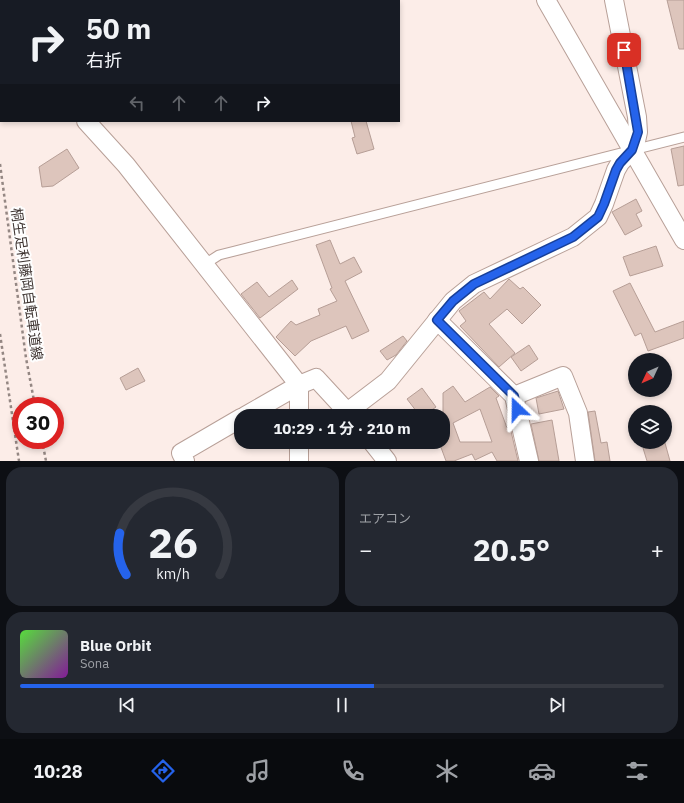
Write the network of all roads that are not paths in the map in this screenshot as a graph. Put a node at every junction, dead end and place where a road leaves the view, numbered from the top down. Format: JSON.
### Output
{"nodes":[{"id":1,"x":546,"y":0,"type":"edge"},
{"id":2,"x":614,"y":0,"type":"edge"},
{"id":3,"x":87,"y":122,"type":"edge"},
{"id":4,"x":684,"y":137,"type":"edge"},
{"id":5,"x":632,"y":150,"type":"junction"},
{"id":6,"x":684,"y":240,"type":"edge"},
{"id":7,"x":205,"y":264,"type":"junction"},
{"id":8,"x":437,"y":320,"type":"junction"},
{"id":9,"x":299,"y":385,"type":"junction"},
{"id":10,"x":514,"y":396,"type":"junction"},
{"id":11,"x":257,"y":409,"type":"edge"},
{"id":12,"x":299,"y":409,"type":"edge"},
{"id":13,"x":342,"y":409,"type":"edge"},
{"id":14,"x":354,"y":409,"type":"edge"},
{"id":15,"x":234,"y":422,"type":"edge"},
{"id":16,"x":378,"y":449,"type":"edge"},
{"id":17,"x":185,"y":461,"type":"edge"},
{"id":18,"x":387,"y":461,"type":"edge"},
{"id":19,"x":528,"y":461,"type":"edge"},
{"id":20,"x":585,"y":461,"type":"edge"}],
"edges":[{"from":1,"to":5,"type":"street"},
{"from":2,"to":5,"type":"street"},
{"from":3,"to":7,"type":"street"},
{"from":4,"to":5,"type":"lane"},
{"from":5,"to":6,"type":"street"},
{"from":5,"to":7,"type":"lane"},
{"from":5,"to":8,"type":"street"},
{"from":7,"to":9,"type":"street"},
{"from":8,"to":10,"type":"street"},
{"from":8,"to":14,"type":"street"},
{"from":9,"to":11,"type":"street"},
{"from":9,"to":12,"type":"street"},
{"from":9,"to":13,"type":"street"},
{"from":10,"to":19,"type":"street"},
{"from":10,"to":20,"type":"street"},
{"from":15,"to":17,"type":"street"},
{"from":16,"to":18,"type":"street"}]}
